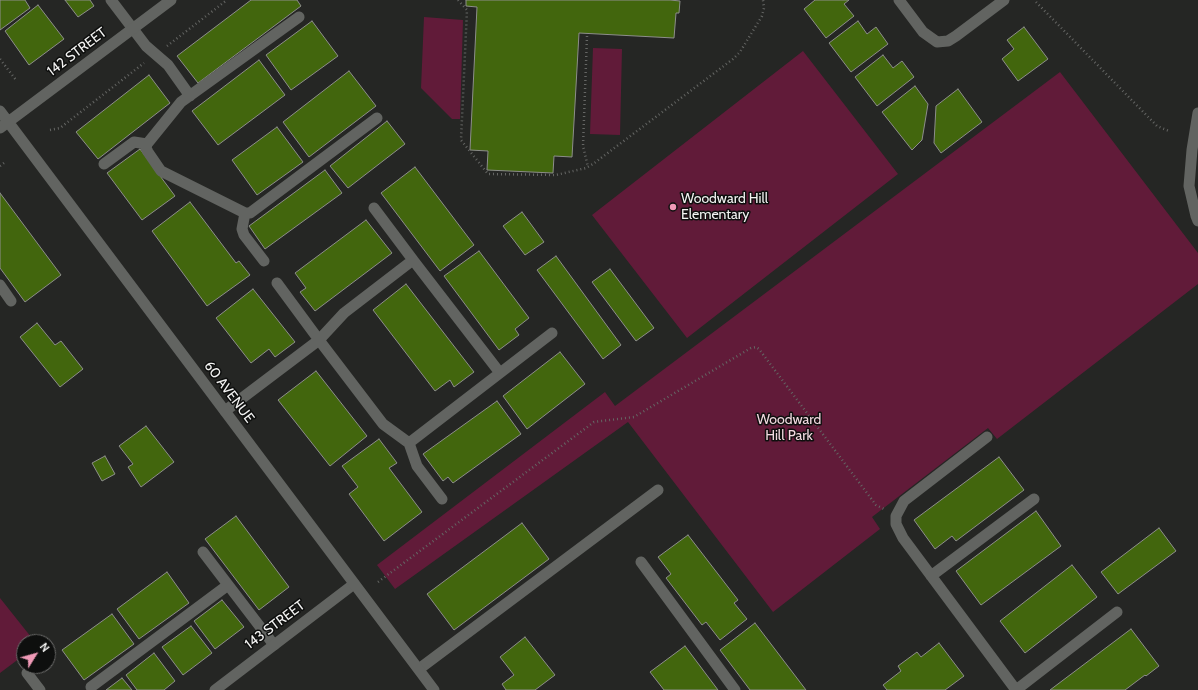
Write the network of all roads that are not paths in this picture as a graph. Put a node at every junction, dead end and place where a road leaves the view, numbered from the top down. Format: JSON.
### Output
{"nodes":[{"id":1,"x":112,"y":0,"type":"edge"},
{"id":2,"x":171,"y":0,"type":"edge"},
{"id":3,"x":899,"y":0,"type":"edge"},
{"id":4,"x":1004,"y":0,"type":"edge"},
{"id":5,"x":299,"y":17,"type":"dead end"},
{"id":6,"x":133,"y":28,"type":"junction"},
{"id":7,"x":190,"y":96,"type":"junction"},
{"id":8,"x":0,"y":111,"type":"edge"},
{"id":9,"x":1198,"y":113,"type":"edge"},
{"id":10,"x":377,"y":118,"type":"dead end"},
{"id":11,"x":4,"y":125,"type":"edge"},
{"id":12,"x":147,"y":144,"type":"junction"},
{"id":13,"x":104,"y":164,"type":"dead end"},
{"id":14,"x":374,"y":208,"type":"dead end"},
{"id":15,"x":245,"y":212,"type":"junction"},
{"id":16,"x":1198,"y":221,"type":"edge"},
{"id":17,"x":412,"y":260,"type":"junction"},
{"id":18,"x":264,"y":261,"type":"dead end"},
{"id":19,"x":277,"y":283,"type":"dead end"},
{"id":20,"x":0,"y":285,"type":"edge"},
{"id":21,"x":11,"y":301,"type":"dead end"},
{"id":22,"x":552,"y":333,"type":"dead end"},
{"id":23,"x":319,"y":340,"type":"junction"},
{"id":24,"x":500,"y":374,"type":"junction"},
{"id":25,"x":225,"y":411,"type":"junction"},
{"id":26,"x":987,"y":437,"type":"dead end"},
{"id":27,"x":409,"y":443,"type":"junction"},
{"id":28,"x":658,"y":490,"type":"dead end"},
{"id":29,"x":442,"y":499,"type":"dead end"},
{"id":30,"x":1034,"y":499,"type":"dead end"},
{"id":31,"x":203,"y":552,"type":"dead end"},
{"id":32,"x":641,"y":562,"type":"dead end"},
{"id":33,"x":931,"y":576,"type":"junction"},
{"id":34,"x":354,"y":584,"type":"junction"},
{"id":35,"x":228,"y":585,"type":"junction"},
{"id":36,"x":1117,"y":612,"type":"dead end"},
{"id":37,"x":274,"y":645,"type":"junction"},
{"id":38,"x":419,"y":669,"type":"junction"},
{"id":39,"x":28,"y":674,"type":"edge"},
{"id":40,"x":91,"y":687,"type":"dead end"},
{"id":41,"x":40,"y":690,"type":"edge"},
{"id":42,"x":215,"y":690,"type":"edge"},
{"id":43,"x":434,"y":690,"type":"edge"},
{"id":44,"x":735,"y":690,"type":"edge"},
{"id":45,"x":1016,"y":690,"type":"edge"}],
"edges":[{"from":1,"to":6,"type":"street"},
{"from":2,"to":6,"type":"street","name":"142 STREET"},
{"from":3,"to":4,"type":"street"},
{"from":5,"to":7,"type":"street"},
{"from":6,"to":7,"type":"street"},
{"from":6,"to":11,"type":"street","name":"142 STREET"},
{"from":7,"to":12,"type":"street"},
{"from":8,"to":11,"type":"street","name":"60 AVENUE"},
{"from":9,"to":16,"type":"street"},
{"from":10,"to":15,"type":"street"},
{"from":11,"to":25,"type":"street","name":"60 AVENUE"},
{"from":12,"to":13,"type":"street"},
{"from":12,"to":15,"type":"street"},
{"from":14,"to":17,"type":"street"},
{"from":15,"to":18,"type":"street"},
{"from":17,"to":23,"type":"street"},
{"from":17,"to":24,"type":"street"},
{"from":19,"to":23,"type":"street"},
{"from":20,"to":21,"type":"street"},
{"from":22,"to":24,"type":"street"},
{"from":23,"to":25,"type":"street"},
{"from":23,"to":27,"type":"street"},
{"from":24,"to":27,"type":"street"},
{"from":25,"to":34,"type":"street","name":"60 AVENUE"},
{"from":26,"to":33,"type":"street"},
{"from":27,"to":29,"type":"street"},
{"from":28,"to":38,"type":"street"},
{"from":30,"to":33,"type":"street"},
{"from":31,"to":35,"type":"street"},
{"from":32,"to":44,"type":"street"},
{"from":33,"to":45,"type":"street"},
{"from":34,"to":37,"type":"street","name":"143 STREET"},
{"from":34,"to":38,"type":"street","name":"60 AVENUE"},
{"from":35,"to":37,"type":"street"},
{"from":35,"to":40,"type":"street"},
{"from":36,"to":45,"type":"street"},
{"from":37,"to":42,"type":"street","name":"143 STREET"},
{"from":38,"to":43,"type":"street","name":"60 AVENUE"},
{"from":39,"to":41,"type":"street"}]}
